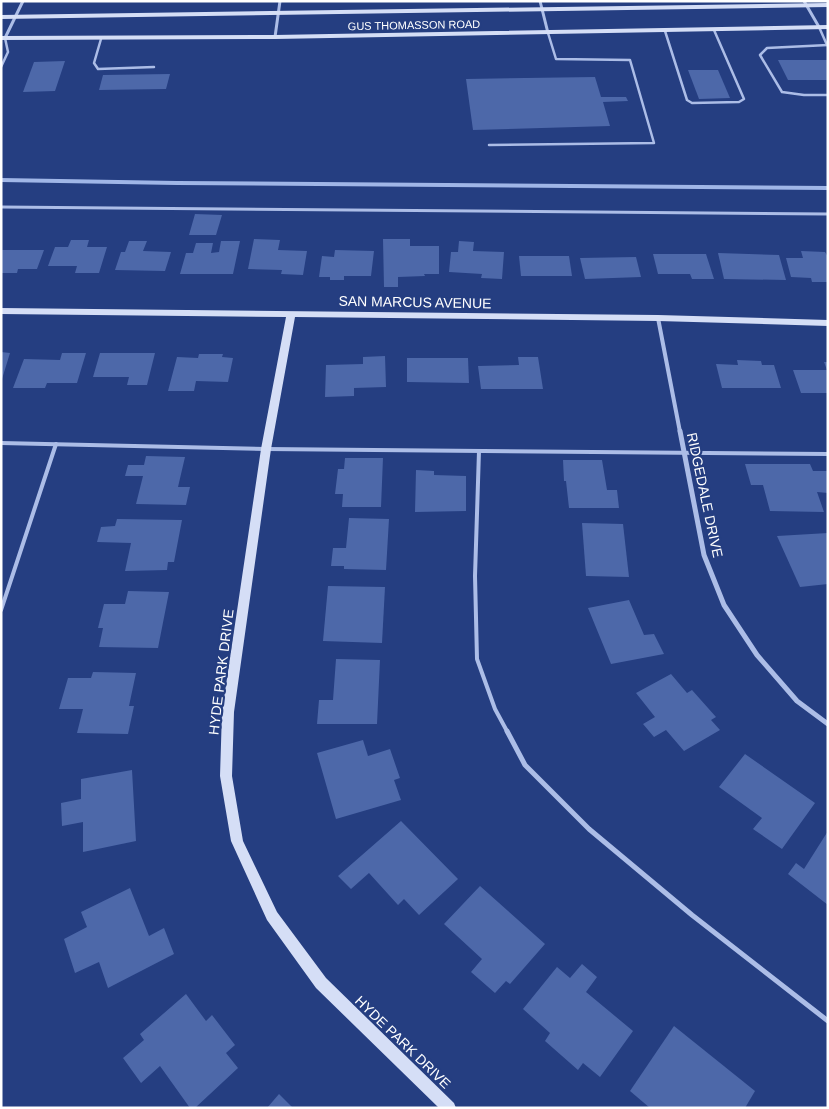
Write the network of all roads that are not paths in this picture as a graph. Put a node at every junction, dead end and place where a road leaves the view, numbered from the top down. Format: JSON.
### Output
{"nodes":[{"id":1,"x":23,"y":1,"type":"edge"},
{"id":2,"x":280,"y":1,"type":"edge"},
{"id":3,"x":540,"y":1,"type":"edge"},
{"id":4,"x":805,"y":4,"type":"edge"},
{"id":5,"x":828,"y":5,"type":"edge"},
{"id":6,"x":542,"y":9,"type":"junction"},
{"id":7,"x":278,"y":13,"type":"junction"},
{"id":8,"x":1,"y":17,"type":"edge"},
{"id":9,"x":15,"y":17,"type":"junction"},
{"id":10,"x":819,"y":27,"type":"junction"},
{"id":11,"x":828,"y":27,"type":"edge"},
{"id":12,"x":714,"y":30,"type":"junction"},
{"id":13,"x":665,"y":31,"type":"junction"},
{"id":14,"x":548,"y":33,"type":"junction"},
{"id":15,"x":276,"y":37,"type":"junction"},
{"id":16,"x":3,"y":38,"type":"edge"},
{"id":17,"x":101,"y":39,"type":"junction"},
{"id":18,"x":827,"y":45,"type":"edge"},
{"id":19,"x":1,"y":67,"type":"edge"},
{"id":20,"x":154,"y":67,"type":"dead end"},
{"id":21,"x":828,"y":95,"type":"edge"},
{"id":22,"x":489,"y":145,"type":"dead end"},
{"id":23,"x":1,"y":207,"type":"edge"},
{"id":24,"x":828,"y":214,"type":"edge"},
{"id":25,"x":1,"y":311,"type":"edge"},
{"id":26,"x":291,"y":314,"type":"junction"},
{"id":27,"x":658,"y":318,"type":"junction"},
{"id":28,"x":828,"y":323,"type":"edge"},
{"id":29,"x":1,"y":443,"type":"edge"},
{"id":30,"x":56,"y":444,"type":"junction"},
{"id":31,"x":266,"y":449,"type":"junction"},
{"id":32,"x":479,"y":450,"type":"junction"},
{"id":33,"x":684,"y":452,"type":"junction"},
{"id":34,"x":828,"y":454,"type":"edge"},
{"id":35,"x":1,"y":610,"type":"edge"},
{"id":36,"x":828,"y":724,"type":"edge"},
{"id":37,"x":828,"y":1021,"type":"edge"},
{"id":38,"x":449,"y":1108,"type":"edge"}],
"edges":[{"from":1,"to":9,"type":"street"},
{"from":2,"to":7,"type":"street"},
{"from":3,"to":6,"type":"street"},
{"from":4,"to":5,"type":"main road","name":"GUS THOMASSON ROAD"},
{"from":4,"to":6,"type":"main road","name":"GUS THOMASSON ROAD"},
{"from":4,"to":10,"type":"street"},
{"from":6,"to":7,"type":"main road","name":"GUS THOMASSON ROAD"},
{"from":6,"to":14,"type":"street"},
{"from":7,"to":9,"type":"main road","name":"GUS THOMASSON ROAD"},
{"from":7,"to":15,"type":"street"},
{"from":8,"to":9,"type":"main road","name":"GUS THOMASSON ROAD"},
{"from":9,"to":16,"type":"street"},
{"from":10,"to":11,"type":"main road","name":"GUS THOMASSON ROAD"},
{"from":10,"to":12,"type":"main road","name":"GUS THOMASSON ROAD"},
{"from":10,"to":18,"type":"lane"},
{"from":12,"to":13,"type":"main road","name":"GUS THOMASSON ROAD"},
{"from":12,"to":13,"type":"lane"},
{"from":13,"to":14,"type":"main road","name":"GUS THOMASSON ROAD"},
{"from":14,"to":15,"type":"main road","name":"GUS THOMASSON ROAD"},
{"from":14,"to":22,"type":"lane"},
{"from":15,"to":17,"type":"main road","name":"GUS THOMASSON ROAD"},
{"from":16,"to":17,"type":"main road","name":"GUS THOMASSON ROAD"},
{"from":16,"to":19,"type":"lane"},
{"from":17,"to":20,"type":"lane"},
{"from":18,"to":21,"type":"lane"},
{"from":23,"to":24,"type":"lane"},
{"from":25,"to":26,"type":"main road","name":"SAN MARCUS AVENUE"},
{"from":26,"to":27,"type":"main road","name":"SAN MARCUS AVENUE"},
{"from":26,"to":31,"type":"main road","name":"HYDE PARK DRIVE"},
{"from":27,"to":28,"type":"main road","name":"SAN MARCUS AVENUE"},
{"from":27,"to":33,"type":"street","name":"RIDGEDALE DRIVE"},
{"from":29,"to":30,"type":"lane"},
{"from":30,"to":31,"type":"lane"},
{"from":30,"to":35,"type":"lane"},
{"from":31,"to":32,"type":"lane"},
{"from":31,"to":38,"type":"main road","name":"HYDE PARK DRIVE"},
{"from":32,"to":33,"type":"lane"},
{"from":32,"to":37,"type":"lane"},
{"from":33,"to":34,"type":"lane"},
{"from":33,"to":36,"type":"street","name":"RIDGEDALE DRIVE"}]}
